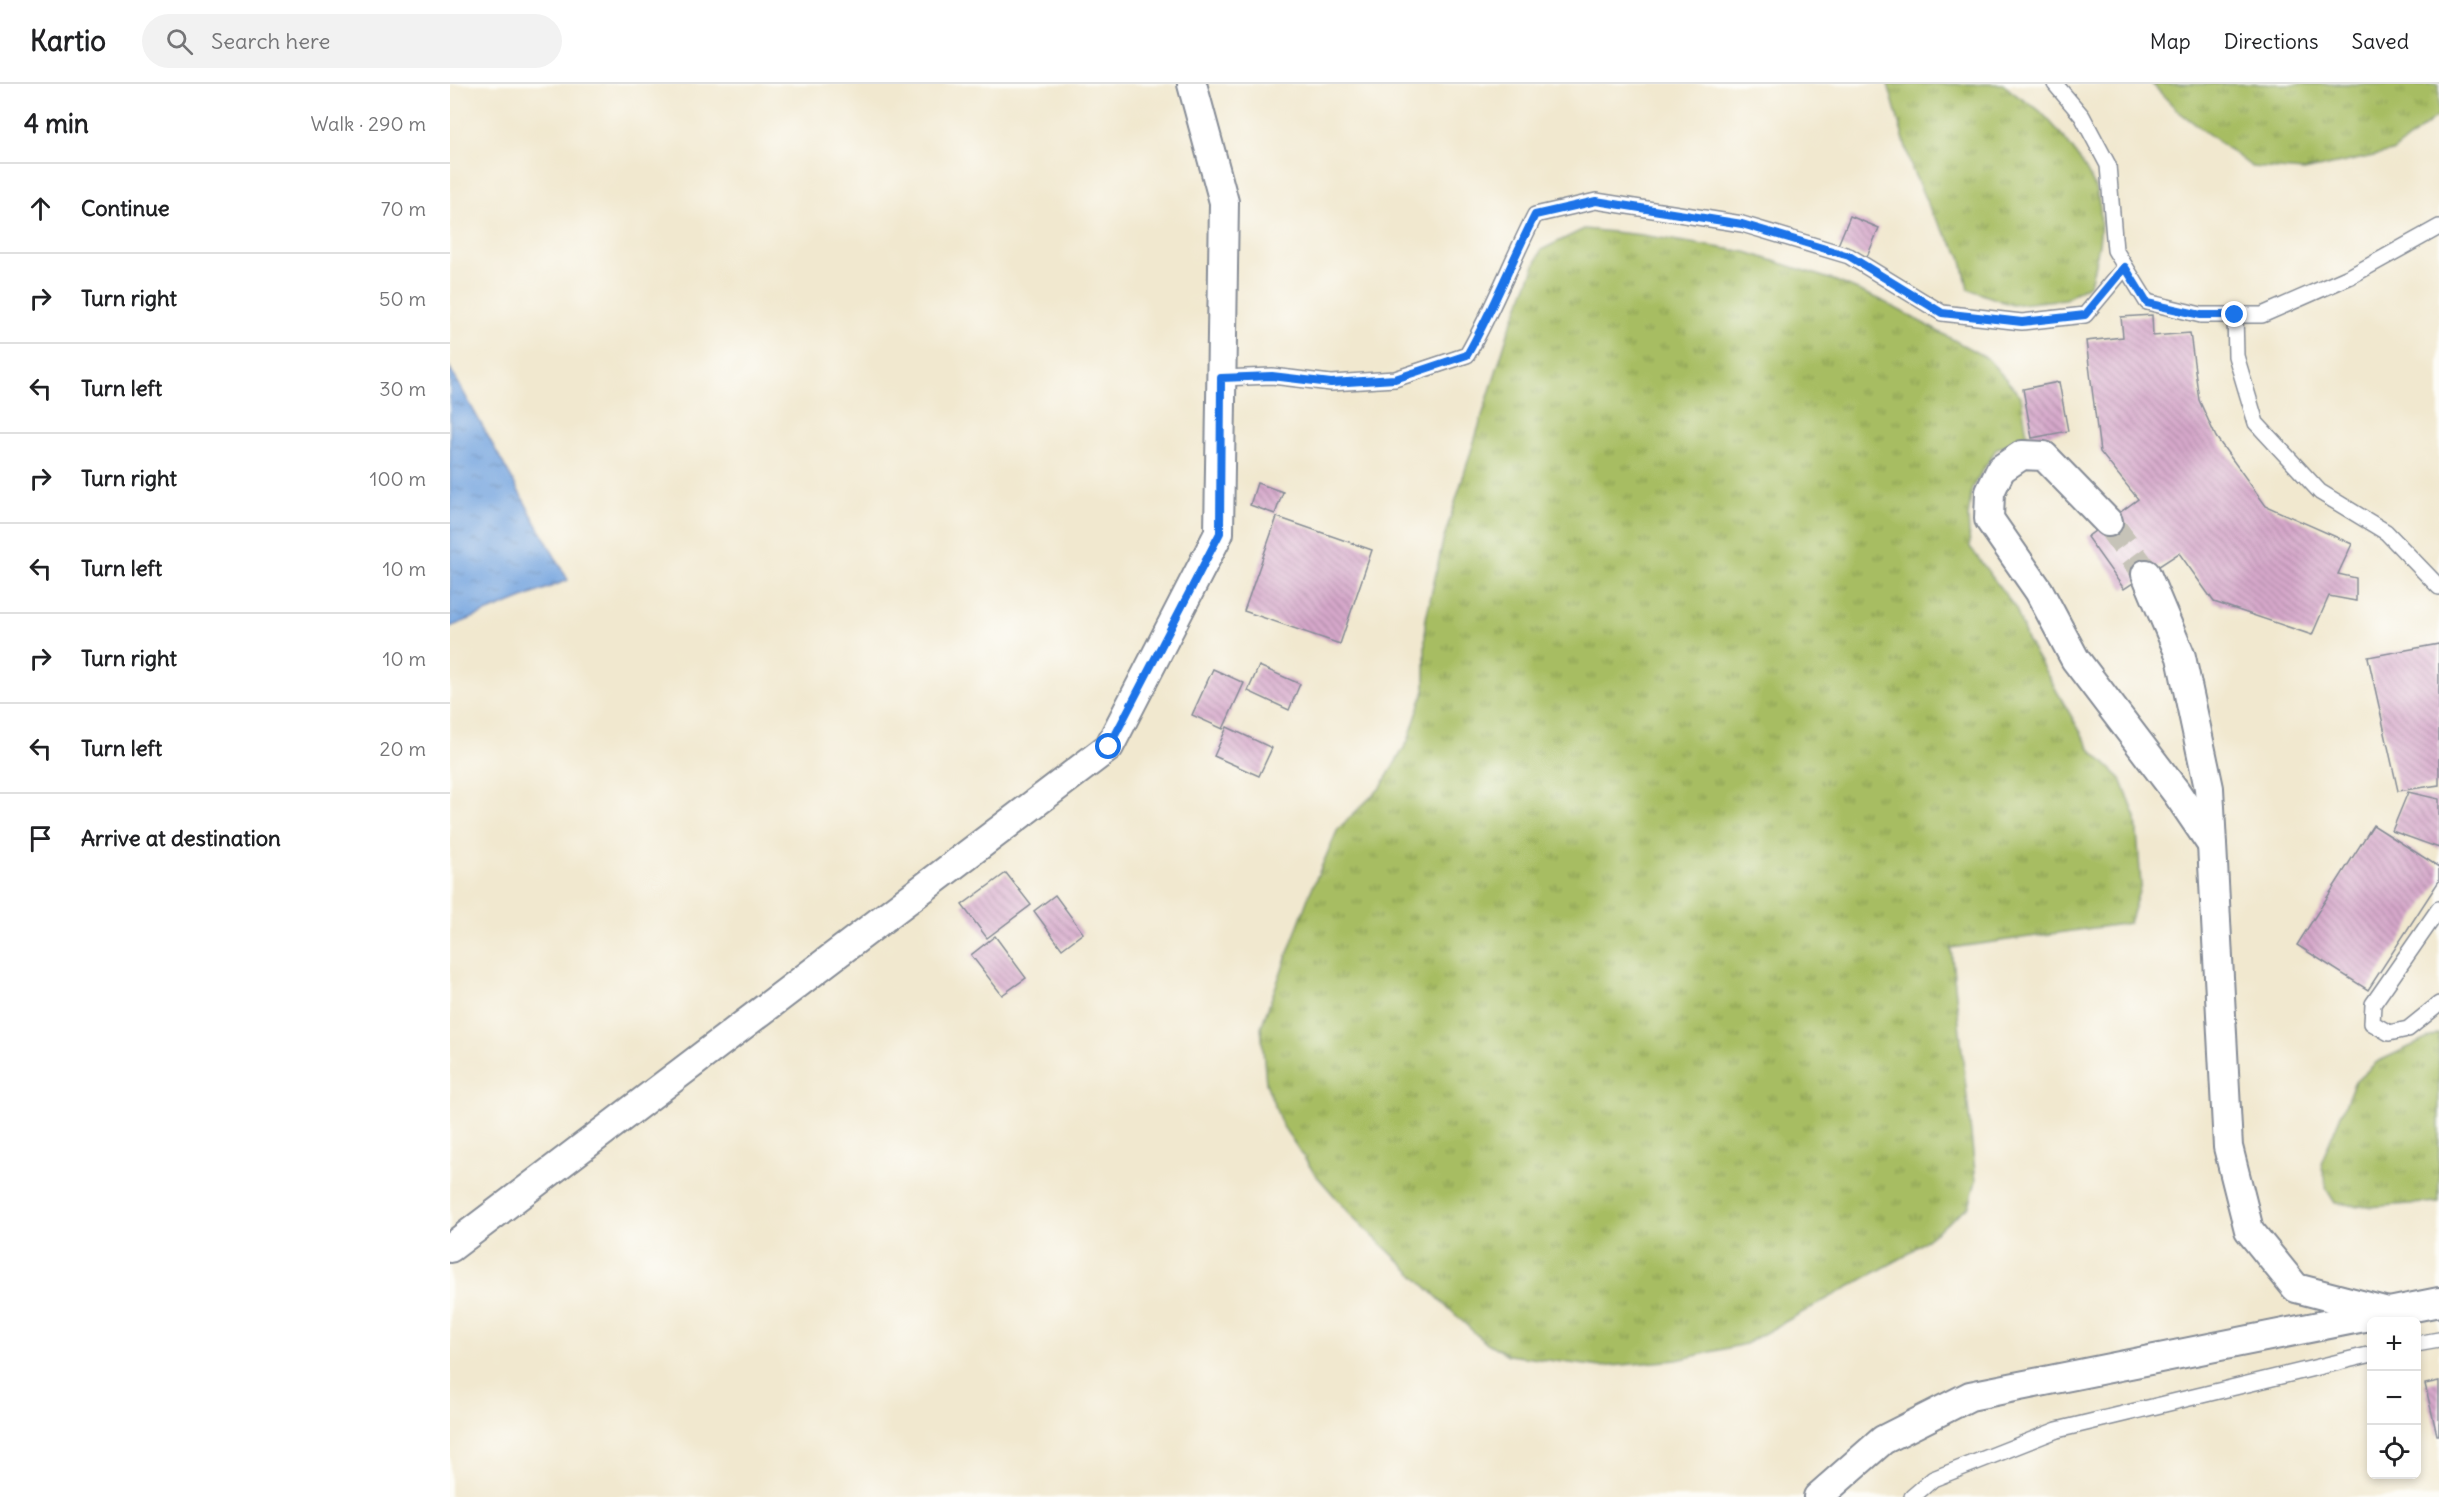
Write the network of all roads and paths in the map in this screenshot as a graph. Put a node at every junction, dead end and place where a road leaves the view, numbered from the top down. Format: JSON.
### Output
{"nodes":[{"id":1,"x":1192,"y":84,"type":"edge"},
{"id":2,"x":2055,"y":84,"type":"edge"},
{"id":3,"x":2439,"y":227,"type":"edge"},
{"id":4,"x":2125,"y":267,"type":"junction"},
{"id":5,"x":2235,"y":315,"type":"junction"},
{"id":6,"x":1221,"y":378,"type":"junction"},
{"id":7,"x":2108,"y":522,"type":"tunnel mouth"},
{"id":8,"x":2146,"y":574,"type":"tunnel mouth"},
{"id":9,"x":2439,"y":587,"type":"edge"},
{"id":10,"x":2212,"y":845,"type":"junction"},
{"id":11,"x":2439,"y":909,"type":"edge"},
{"id":12,"x":2439,"y":1004,"type":"edge"},
{"id":13,"x":450,"y":1248,"type":"edge"},
{"id":14,"x":2439,"y":1302,"type":"edge"},
{"id":15,"x":2388,"y":1312,"type":"junction"},
{"id":16,"x":2439,"y":1340,"type":"edge"},
{"id":17,"x":2421,"y":1343,"type":"edge"},
{"id":18,"x":2367,"y":1355,"type":"edge"},
{"id":19,"x":1818,"y":1497,"type":"edge"},
{"id":20,"x":1912,"y":1497,"type":"edge"}],
"edges":[{"from":1,"to":6,"type":"street"},
{"from":2,"to":4,"type":"lane"},
{"from":3,"to":5,"type":"lane"},
{"from":4,"to":5,"type":"lane"},
{"from":4,"to":6,"type":"lane"},
{"from":5,"to":9,"type":"lane"},
{"from":6,"to":13,"type":"street"},
{"from":7,"to":10,"type":"street"},
{"from":8,"to":10,"type":"street"},
{"from":10,"to":15,"type":"street"},
{"from":11,"to":12,"type":"lane"},
{"from":14,"to":15,"type":"street"},
{"from":15,"to":19,"type":"street"},
{"from":16,"to":17,"type":"lane"},
{"from":18,"to":20,"type":"lane"}]}
